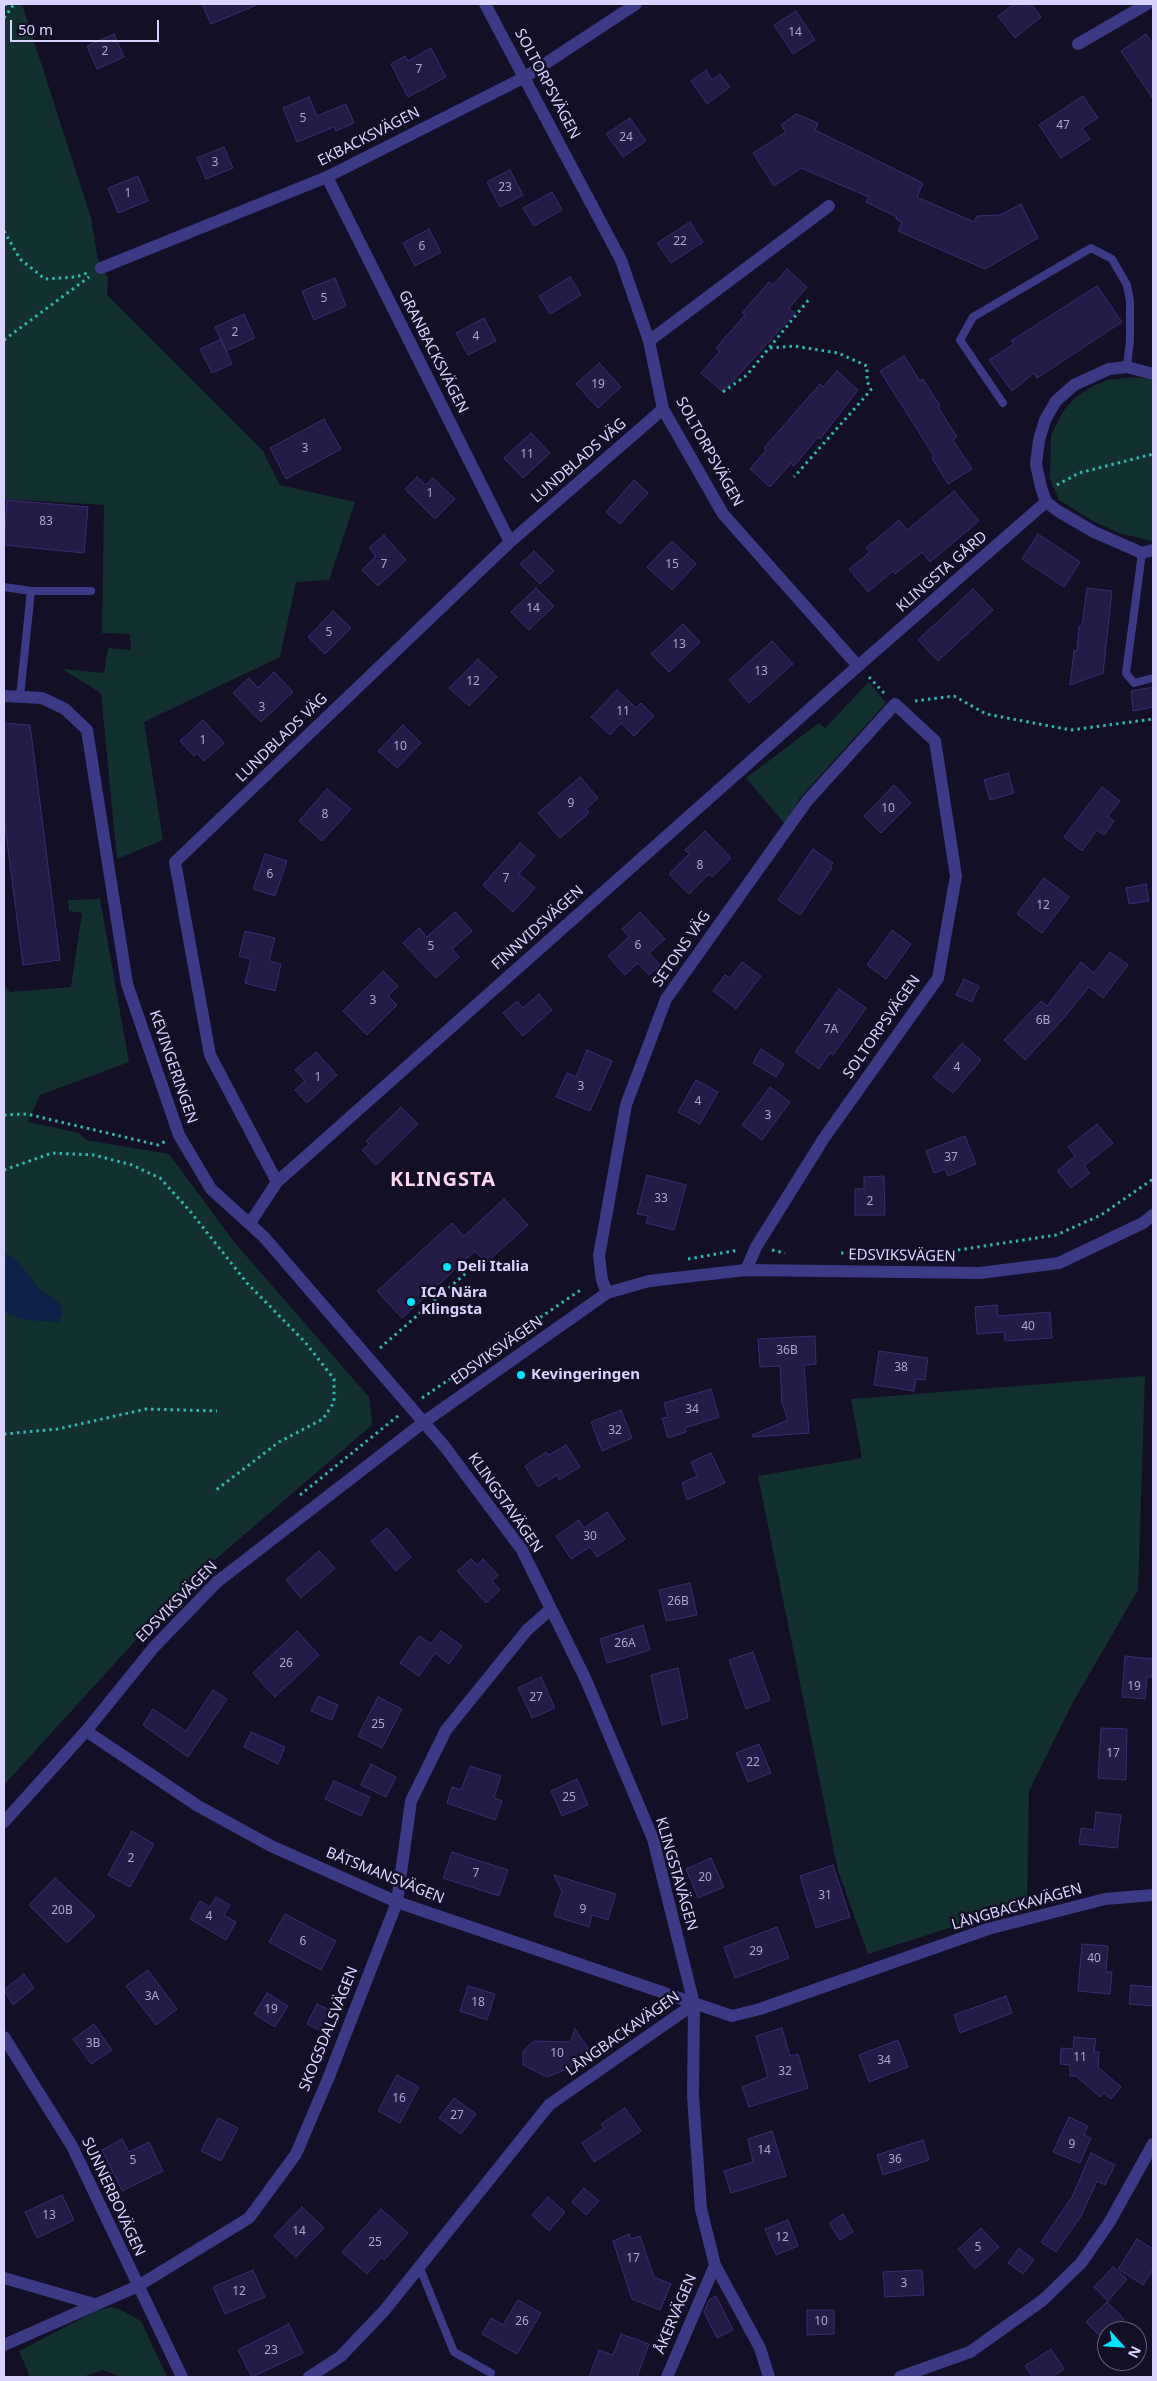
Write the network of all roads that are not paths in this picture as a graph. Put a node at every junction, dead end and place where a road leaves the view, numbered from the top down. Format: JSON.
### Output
{"nodes":[{"id":1,"x":484,"y":4,"type":"edge"},
{"id":2,"x":636,"y":4,"type":"edge"},
{"id":3,"x":1147,"y":4,"type":"edge"},
{"id":4,"x":1078,"y":44,"type":"dead end"},
{"id":5,"x":525,"y":76,"type":"junction"},
{"id":6,"x":327,"y":177,"type":"junction"},
{"id":7,"x":829,"y":206,"type":"dead end"},
{"id":8,"x":102,"y":268,"type":"road end"},
{"id":9,"x":650,"y":341,"type":"junction"},
{"id":10,"x":1127,"y":367,"type":"junction"},
{"id":11,"x":1153,"y":374,"type":"edge"},
{"id":12,"x":1003,"y":402,"type":"dead end"},
{"id":13,"x":663,"y":409,"type":"junction"},
{"id":14,"x":1046,"y":502,"type":"junction"},
{"id":15,"x":510,"y":542,"type":"junction"},
{"id":16,"x":1148,"y":552,"type":"edge"},
{"id":17,"x":4,"y":588,"type":"edge"},
{"id":18,"x":31,"y":591,"type":"junction"},
{"id":19,"x":91,"y":591,"type":"dead end"},
{"id":20,"x":858,"y":666,"type":"junction"},
{"id":21,"x":1153,"y":678,"type":"edge"},
{"id":22,"x":4,"y":696,"type":"edge"},
{"id":23,"x":20,"y":696,"type":"junction"},
{"id":24,"x":895,"y":704,"type":"joint"},
{"id":25,"x":277,"y":1182,"type":"junction"},
{"id":26,"x":1153,"y":1215,"type":"edge"},
{"id":27,"x":250,"y":1223,"type":"junction"},
{"id":28,"x":746,"y":1270,"type":"junction"},
{"id":29,"x":607,"y":1293,"type":"junction"},
{"id":30,"x":424,"y":1422,"type":"junction"},
{"id":31,"x":551,"y":1609,"type":"junction"},
{"id":32,"x":86,"y":1731,"type":"junction"},
{"id":33,"x":4,"y":1822,"type":"edge"},
{"id":34,"x":1153,"y":1895,"type":"edge"},
{"id":35,"x":397,"y":1902,"type":"junction"},
{"id":36,"x":694,"y":2004,"type":"junction"},
{"id":37,"x":4,"y":2037,"type":"edge"},
{"id":38,"x":1153,"y":2144,"type":"edge"},
{"id":39,"x":715,"y":2265,"type":"junction"},
{"id":40,"x":419,"y":2266,"type":"junction"},
{"id":41,"x":4,"y":2278,"type":"edge"},
{"id":42,"x":138,"y":2286,"type":"junction"},
{"id":43,"x":94,"y":2304,"type":"junction"},
{"id":44,"x":4,"y":2345,"type":"edge"},
{"id":45,"x":491,"y":2372,"type":"dead end"},
{"id":46,"x":182,"y":2377,"type":"edge"},
{"id":47,"x":310,"y":2377,"type":"edge"},
{"id":48,"x":667,"y":2377,"type":"edge"},
{"id":49,"x":769,"y":2377,"type":"edge"},
{"id":50,"x":900,"y":2377,"type":"edge"}],
"edges":[{"from":1,"to":5,"type":"street","name":"SOLTORPSVÄGEN"},
{"from":2,"to":5,"type":"street","name":"EKBACKSVÄGEN"},
{"from":3,"to":4,"type":"street"},
{"from":5,"to":6,"type":"street","name":"EKBACKSVÄGEN"},
{"from":5,"to":9,"type":"street","name":"SOLTORPSVÄGEN"},
{"from":6,"to":8,"type":"street","name":"EKBACKSVÄGEN"},
{"from":6,"to":15,"type":"street","name":"GRANBACKSVÄGEN"},
{"from":7,"to":9,"type":"street"},
{"from":9,"to":13,"type":"street","name":"SOLTORPSVÄGEN"},
{"from":10,"to":11,"type":"street"},
{"from":10,"to":12,"type":"lane"},
{"from":10,"to":14,"type":"street"},
{"from":13,"to":15,"type":"street","name":"LUNDBLADS VÄG"},
{"from":13,"to":20,"type":"street","name":"SOLTORPSVÄGEN"},
{"from":14,"to":16,"type":"street"},
{"from":14,"to":20,"type":"street","name":"KLINGSTA GÅRD"},
{"from":15,"to":25,"type":"street","name":"LUNDBLADS VÄG"},
{"from":16,"to":21,"type":"lane"},
{"from":17,"to":18,"type":"lane"},
{"from":18,"to":19,"type":"lane"},
{"from":18,"to":23,"type":"lane"},
{"from":20,"to":25,"type":"street","name":"FINNVIDSVÄGEN"},
{"from":22,"to":23,"type":"street","name":"KEVINGERINGEN"},
{"from":23,"to":27,"type":"street","name":"KEVINGERINGEN"},
{"from":24,"to":28,"type":"street","name":"SOLTORPSVÄGEN"},
{"from":24,"to":29,"type":"street","name":"SETONS VÄG"},
{"from":25,"to":27,"type":"street","name":"FINNVIDSVÄGEN"},
{"from":26,"to":28,"type":"street","name":"EDSVIKSVÄGEN"},
{"from":27,"to":30,"type":"street","name":"KEVINGERINGEN"},
{"from":28,"to":29,"type":"street","name":"EDSVIKSVÄGEN"},
{"from":29,"to":30,"type":"street","name":"EDSVIKSVÄGEN"},
{"from":30,"to":31,"type":"street","name":"KLINGSTAVÄGEN"},
{"from":30,"to":32,"type":"street","name":"EDSVIKSVÄGEN"},
{"from":31,"to":35,"type":"street","name":"SKOGSDALSVÄGEN"},
{"from":31,"to":36,"type":"street","name":"KLINGSTAVÄGEN"},
{"from":32,"to":33,"type":"street","name":"EDSVIKSVÄGEN"},
{"from":32,"to":35,"type":"street","name":"BÅTSMANSVÄGEN"},
{"from":34,"to":36,"type":"street","name":"LÅNGBACKAVÄGEN"},
{"from":35,"to":36,"type":"street","name":"BÅTSMANSVÄGEN"},
{"from":35,"to":42,"type":"street","name":"SKOGSDALSVÄGEN"},
{"from":36,"to":39,"type":"street","name":"KLINGSTAVÄGEN"},
{"from":36,"to":40,"type":"street","name":"LÅNGBACKAVÄGEN"},
{"from":37,"to":42,"type":"street","name":"SUNNERBOVÄGEN"},
{"from":38,"to":50,"type":"street"},
{"from":39,"to":48,"type":"street","name":"ÅKERVÄGEN"},
{"from":39,"to":49,"type":"street","name":"KLINGSTAVÄGEN"},
{"from":40,"to":45,"type":"lane"},
{"from":40,"to":47,"type":"street","name":"LÅNGBACKAVÄGEN"},
{"from":41,"to":43,"type":"street"},
{"from":42,"to":43,"type":"street","name":"SKOGSDALSVÄGEN"},
{"from":42,"to":46,"type":"street","name":"SUNNERBOVÄGEN"},
{"from":43,"to":44,"type":"street","name":"SKOGSDALSVÄGEN"}]}
